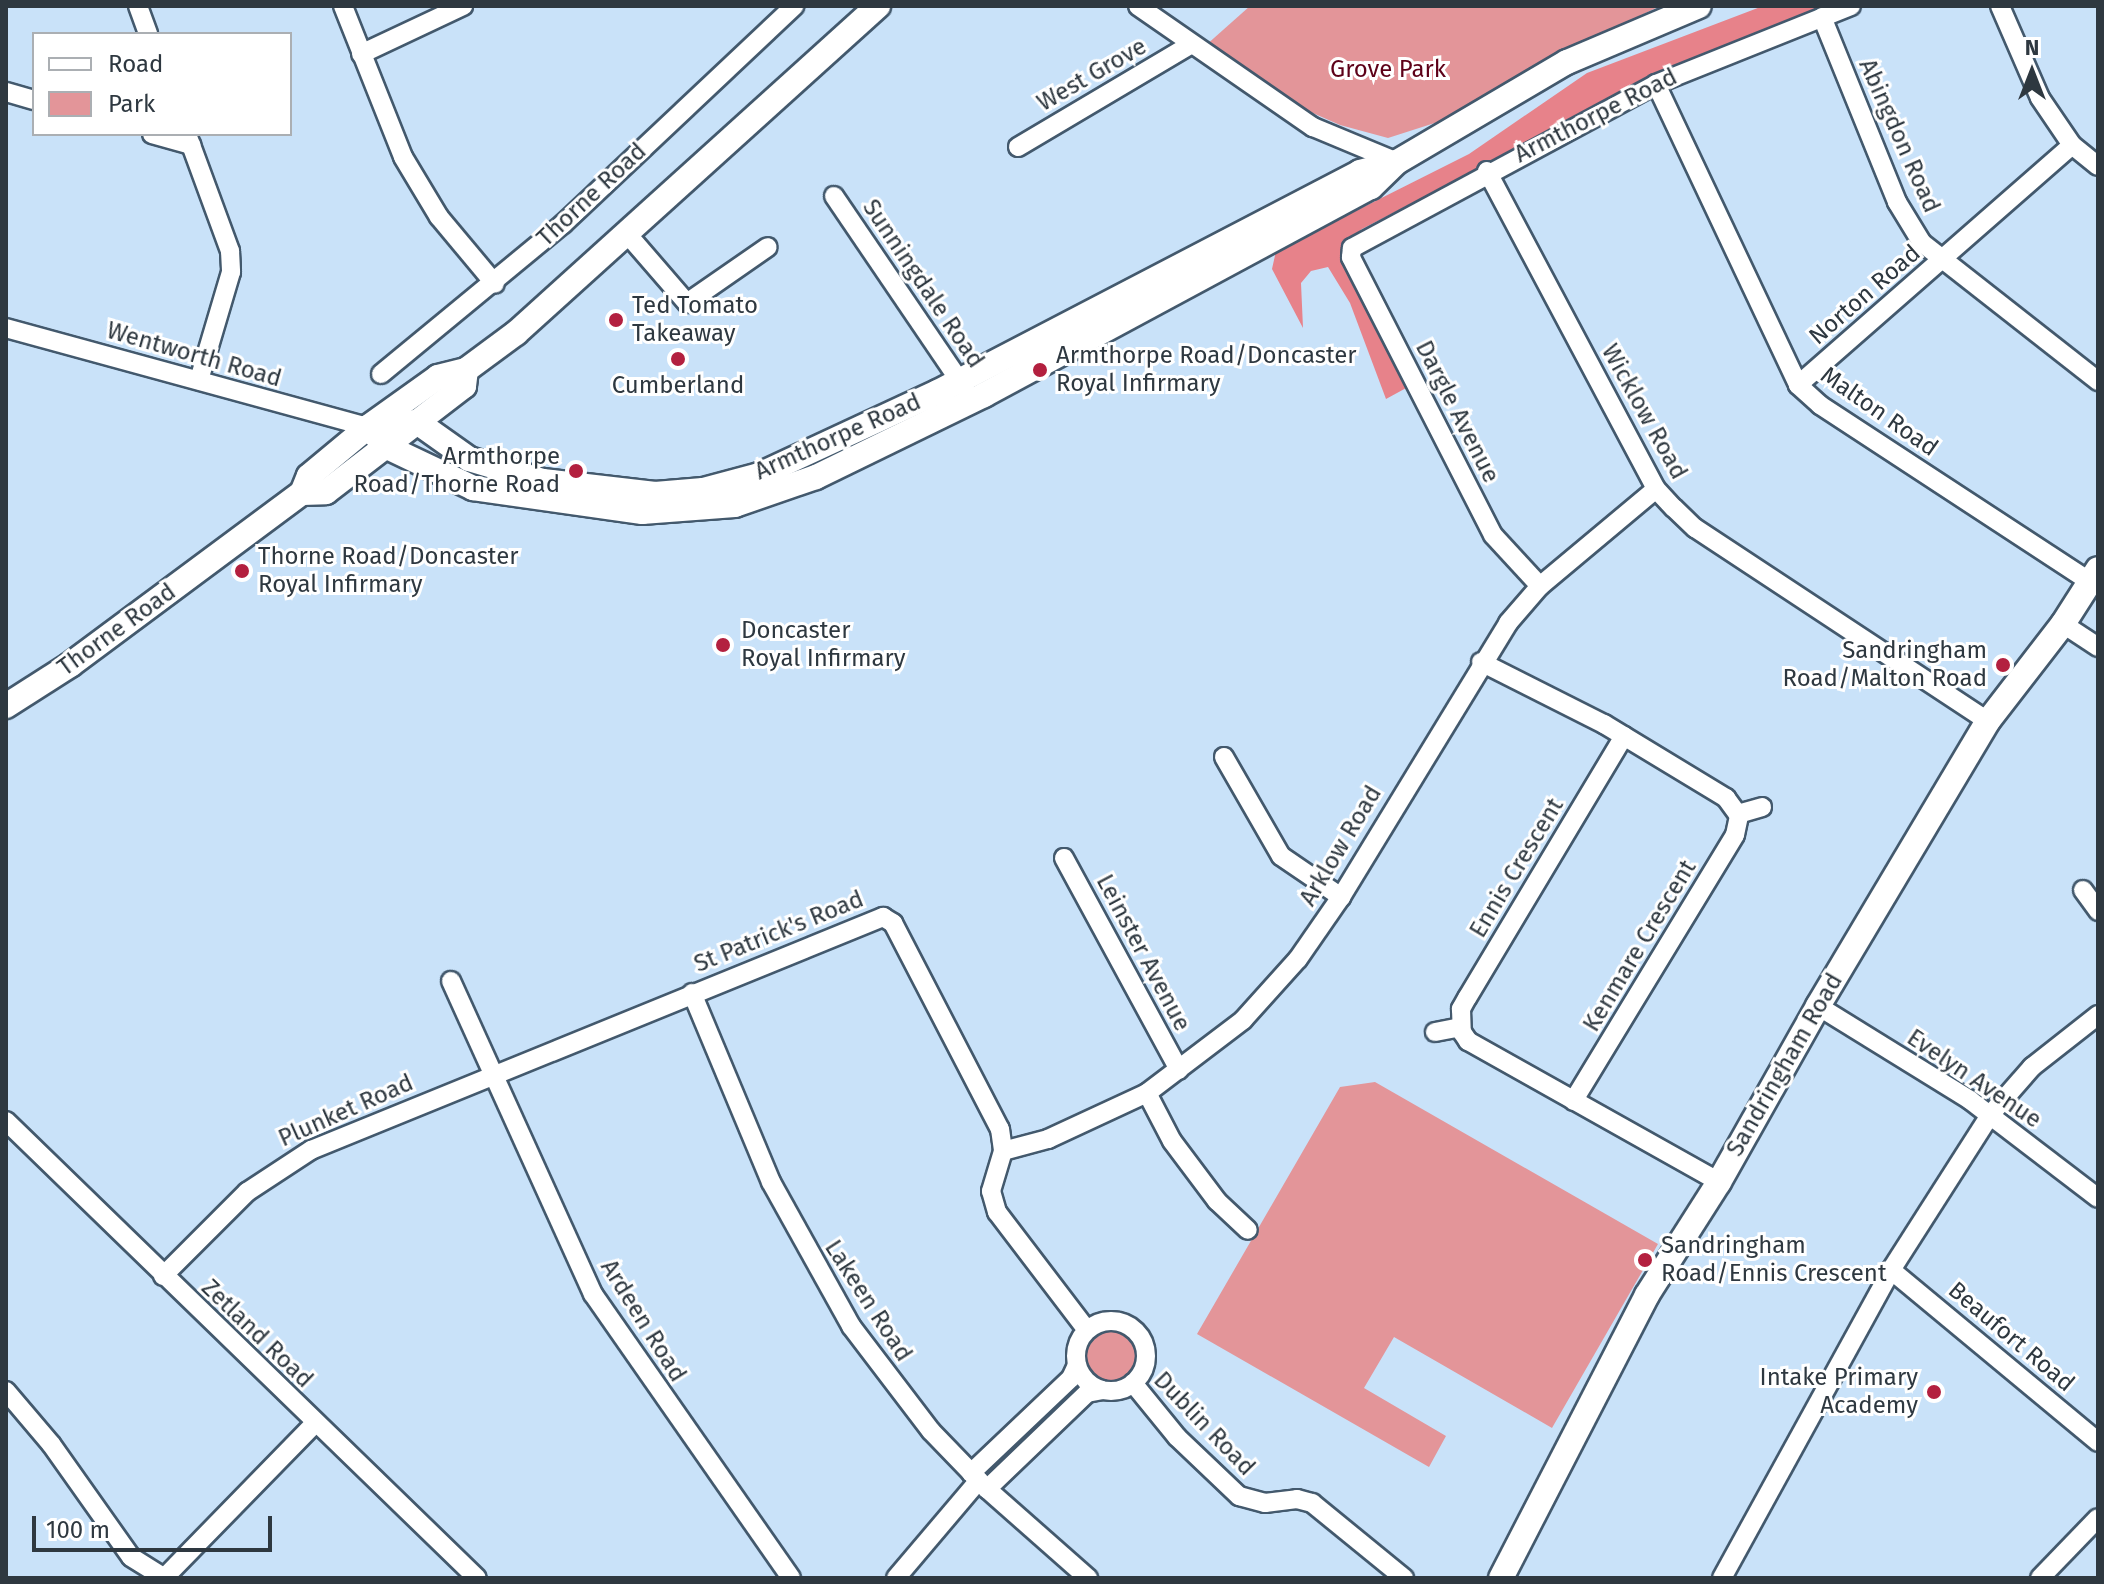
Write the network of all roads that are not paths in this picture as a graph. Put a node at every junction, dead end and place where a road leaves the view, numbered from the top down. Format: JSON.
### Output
{"nodes":[{"id":1,"x":138,"y":6,"type":"edge"},
{"id":2,"x":343,"y":6,"type":"edge"},
{"id":3,"x":463,"y":6,"type":"edge"},
{"id":4,"x":794,"y":6,"type":"edge"},
{"id":5,"x":878,"y":6,"type":"edge"},
{"id":6,"x":1138,"y":6,"type":"edge"},
{"id":7,"x":1699,"y":6,"type":"edge"},
{"id":8,"x":1851,"y":6,"type":"edge"},
{"id":9,"x":2000,"y":6,"type":"edge"},
{"id":10,"x":1822,"y":17,"type":"junction"},
{"id":11,"x":147,"y":32,"type":"edge"},
{"id":12,"x":1190,"y":45,"type":"junction"},
{"id":13,"x":361,"y":54,"type":"junction"},
{"id":14,"x":1656,"y":84,"type":"junction"},
{"id":15,"x":6,"y":92,"type":"edge"},
{"id":16,"x":32,"y":99,"type":"edge"},
{"id":17,"x":167,"y":136,"type":"edge"},
{"id":18,"x":189,"y":139,"type":"edge"},
{"id":19,"x":2072,"y":145,"type":"junction"},
{"id":20,"x":1018,"y":147,"type":"dead end"},
{"id":21,"x":1397,"y":162,"type":"junction"},
{"id":22,"x":2098,"y":166,"type":"edge"},
{"id":23,"x":1487,"y":171,"type":"junction"},
{"id":24,"x":834,"y":196,"type":"dead end"},
{"id":25,"x":629,"y":236,"type":"junction"},
{"id":26,"x":768,"y":247,"type":"dead end"},
{"id":27,"x":1352,"y":248,"type":"joint"},
{"id":28,"x":1940,"y":261,"type":"junction"},
{"id":29,"x":495,"y":284,"type":"junction"},
{"id":30,"x":6,"y":328,"type":"edge"},
{"id":31,"x":466,"y":370,"type":"junction"},
{"id":32,"x":381,"y":374,"type":"dead end"},
{"id":33,"x":199,"y":380,"type":"junction"},
{"id":34,"x":2098,"y":381,"type":"edge"},
{"id":35,"x":1798,"y":385,"type":"junction"},
{"id":36,"x":966,"y":390,"type":"junction"},
{"id":37,"x":417,"y":422,"type":"junction"},
{"id":38,"x":368,"y":427,"type":"junction"},
{"id":39,"x":385,"y":446,"type":"junction"},
{"id":40,"x":1656,"y":489,"type":"junction"},
{"id":41,"x":302,"y":493,"type":"junction"},
{"id":42,"x":2094,"y":575,"type":"edge"},
{"id":43,"x":1540,"y":586,"type":"junction"},
{"id":44,"x":2063,"y":624,"type":"junction"},
{"id":45,"x":2098,"y":647,"type":"edge"},
{"id":46,"x":1481,"y":662,"type":"junction"},
{"id":47,"x":6,"y":706,"type":"edge"},
{"id":48,"x":1988,"y":721,"type":"junction"},
{"id":49,"x":1624,"y":736,"type":"junction"},
{"id":50,"x":1224,"y":757,"type":"dead end"},
{"id":51,"x":1762,"y":807,"type":"dead end"},
{"id":52,"x":1738,"y":814,"type":"junction"},
{"id":53,"x":1064,"y":858,"type":"dead end"},
{"id":54,"x":2083,"y":890,"type":"dead end"},
{"id":55,"x":1341,"y":897,"type":"junction"},
{"id":56,"x":2098,"y":911,"type":"edge"},
{"id":57,"x":451,"y":981,"type":"dead end"},
{"id":58,"x":692,"y":993,"type":"junction"},
{"id":59,"x":1818,"y":1006,"type":"junction"},
{"id":60,"x":2098,"y":1015,"type":"edge"},
{"id":61,"x":1461,"y":1027,"type":"junction"},
{"id":62,"x":1435,"y":1032,"type":"dead end"},
{"id":63,"x":1179,"y":1070,"type":"junction"},
{"id":64,"x":490,"y":1075,"type":"junction"},
{"id":65,"x":1147,"y":1093,"type":"junction"},
{"id":66,"x":1573,"y":1101,"type":"junction"},
{"id":67,"x":1990,"y":1115,"type":"junction"},
{"id":68,"x":6,"y":1121,"type":"edge"},
{"id":69,"x":1003,"y":1151,"type":"junction"},
{"id":70,"x":1719,"y":1182,"type":"junction"},
{"id":71,"x":2098,"y":1198,"type":"edge"},
{"id":72,"x":1248,"y":1230,"type":"dead end"},
{"id":73,"x":1891,"y":1270,"type":"junction"},
{"id":74,"x":163,"y":1276,"type":"junction"},
{"id":75,"x":1087,"y":1330,"type":"junction"},
{"id":76,"x":1077,"y":1365,"type":"junction"},
{"id":77,"x":1133,"y":1383,"type":"junction"},
{"id":78,"x":1102,"y":1390,"type":"junction"},
{"id":79,"x":6,"y":1391,"type":"edge"},
{"id":80,"x":315,"y":1423,"type":"junction"},
{"id":81,"x":2098,"y":1442,"type":"edge"},
{"id":82,"x":979,"y":1480,"type":"junction"},
{"id":83,"x":2098,"y":1518,"type":"edge"},
{"id":84,"x":165,"y":1578,"type":"edge"},
{"id":85,"x":477,"y":1578,"type":"edge"},
{"id":86,"x":791,"y":1578,"type":"edge"},
{"id":87,"x":896,"y":1578,"type":"edge"},
{"id":88,"x":1088,"y":1578,"type":"edge"},
{"id":89,"x":1404,"y":1578,"type":"edge"},
{"id":90,"x":1501,"y":1578,"type":"edge"},
{"id":91,"x":1722,"y":1578,"type":"edge"},
{"id":92,"x":2040,"y":1578,"type":"edge"}],
"edges":[{"from":1,"to":11,"type":"street"},
{"from":2,"to":13,"type":"street"},
{"from":3,"to":13,"type":"street"},
{"from":4,"to":29,"type":"street","name":"Thorne Road"},
{"from":5,"to":25,"type":"street","name":"Thorne Road"},
{"from":6,"to":12,"type":"street"},
{"from":7,"to":21,"type":"street","name":"Armthorpe Road"},
{"from":8,"to":10,"type":"street","name":"Armthorpe Road"},
{"from":9,"to":19,"type":"street"},
{"from":10,"to":14,"type":"street","name":"Armthorpe Road"},
{"from":10,"to":28,"type":"street","name":"Abingdon Road"},
{"from":12,"to":20,"type":"street","name":"West Grove"},
{"from":12,"to":21,"type":"street"},
{"from":13,"to":29,"type":"street"},
{"from":14,"to":23,"type":"street","name":"Armthorpe Road"},
{"from":14,"to":35,"type":"street","name":"Malton Road"},
{"from":15,"to":16,"type":"street"},
{"from":17,"to":18,"type":"street"},
{"from":18,"to":33,"type":"street"},
{"from":19,"to":22,"type":"street"},
{"from":19,"to":28,"type":"street","name":"Norton Road"},
{"from":21,"to":36,"type":"street","name":"Armthorpe Road"},
{"from":23,"to":27,"type":"street","name":"Armthorpe Road"},
{"from":23,"to":40,"type":"street","name":"Wicklow Road"},
{"from":24,"to":36,"type":"street","name":"Sunningdale Road"},
{"from":25,"to":26,"type":"street"},
{"from":25,"to":31,"type":"street","name":"Thorne Road"},
{"from":27,"to":43,"type":"street","name":"Dargle Avenue"},
{"from":28,"to":34,"type":"street","name":"Abingdon Road"},
{"from":28,"to":35,"type":"street","name":"Norton Road"},
{"from":29,"to":32,"type":"street","name":"Thorne Road"},
{"from":30,"to":33,"type":"street","name":"Wentworth Road"},
{"from":31,"to":37,"type":"street","name":"Thorne Road"},
{"from":31,"to":38,"type":"street","name":"Thorne Road"},
{"from":33,"to":38,"type":"street","name":"Wentworth Road"},
{"from":35,"to":42,"type":"street","name":"Malton Road"},
{"from":36,"to":37,"type":"street","name":"Armthorpe Road"},
{"from":36,"to":39,"type":"street","name":"Armthorpe Road"},
{"from":37,"to":38,"type":"street"},
{"from":37,"to":39,"type":"street","name":"Thorne Road"},
{"from":38,"to":39,"type":"street","name":"Armthorpe Road"},
{"from":38,"to":41,"type":"street","name":"Thorne Road"},
{"from":39,"to":41,"type":"street","name":"Thorne Road"},
{"from":40,"to":43,"type":"street","name":"Arklow Road"},
{"from":40,"to":48,"type":"street","name":"Wicklow Road"},
{"from":41,"to":47,"type":"street","name":"Thorne Road"},
{"from":42,"to":44,"type":"street","name":"Sandringham Road"},
{"from":43,"to":46,"type":"street","name":"Arklow Road"},
{"from":44,"to":45,"type":"street"},
{"from":44,"to":48,"type":"street","name":"Sandringham Road"},
{"from":46,"to":49,"type":"street"},
{"from":46,"to":55,"type":"street","name":"Arklow Road"},
{"from":48,"to":59,"type":"street","name":"Sandringham Road"},
{"from":49,"to":52,"type":"street"},
{"from":49,"to":61,"type":"street","name":"Ennis Crescent"},
{"from":50,"to":55,"type":"street"},
{"from":51,"to":52,"type":"street"},
{"from":52,"to":66,"type":"street","name":"Kenmare Crescent"},
{"from":53,"to":63,"type":"street","name":"Leinster Avenue"},
{"from":54,"to":56,"type":"street"},
{"from":55,"to":63,"type":"street","name":"Arklow Road"},
{"from":57,"to":64,"type":"street","name":"Ardeen Road"},
{"from":58,"to":64,"type":"street","name":"St Patrick's Road"},
{"from":58,"to":69,"type":"street","name":"St Patrick's Road"},
{"from":58,"to":82,"type":"street","name":"Lakeen Road"},
{"from":59,"to":67,"type":"street","name":"Evelyn Avenue"},
{"from":59,"to":70,"type":"street","name":"Sandringham Road"},
{"from":60,"to":67,"type":"street"},
{"from":61,"to":62,"type":"street"},
{"from":61,"to":66,"type":"street"},
{"from":63,"to":65,"type":"street","name":"Arklow Road"},
{"from":64,"to":74,"type":"street","name":"Plunket Road"},
{"from":64,"to":86,"type":"street","name":"Ardeen Road"},
{"from":65,"to":69,"type":"street","name":"Arklow Road"},
{"from":65,"to":72,"type":"street"},
{"from":66,"to":70,"type":"street"},
{"from":67,"to":71,"type":"street","name":"Evelyn Avenue"},
{"from":67,"to":73,"type":"street"},
{"from":68,"to":74,"type":"street","name":"Zetland Road"},
{"from":69,"to":75,"type":"street"},
{"from":70,"to":90,"type":"street","name":"Sandringham Road"},
{"from":73,"to":81,"type":"street","name":"Beaufort Road"},
{"from":73,"to":91,"type":"street"},
{"from":74,"to":80,"type":"street","name":"Zetland Road"},
{"from":75,"to":76,"type":"street"},
{"from":75,"to":77,"type":"street"},
{"from":76,"to":78,"type":"street"},
{"from":76,"to":82,"type":"street"},
{"from":77,"to":78,"type":"street"},
{"from":77,"to":89,"type":"street","name":"Dublin Road"},
{"from":78,"to":82,"type":"street"},
{"from":79,"to":84,"type":"street"},
{"from":80,"to":84,"type":"street"},
{"from":80,"to":85,"type":"street","name":"Zetland Road"},
{"from":82,"to":87,"type":"street"},
{"from":82,"to":88,"type":"street","name":"Lakeen Road"},
{"from":83,"to":92,"type":"street"}]}
